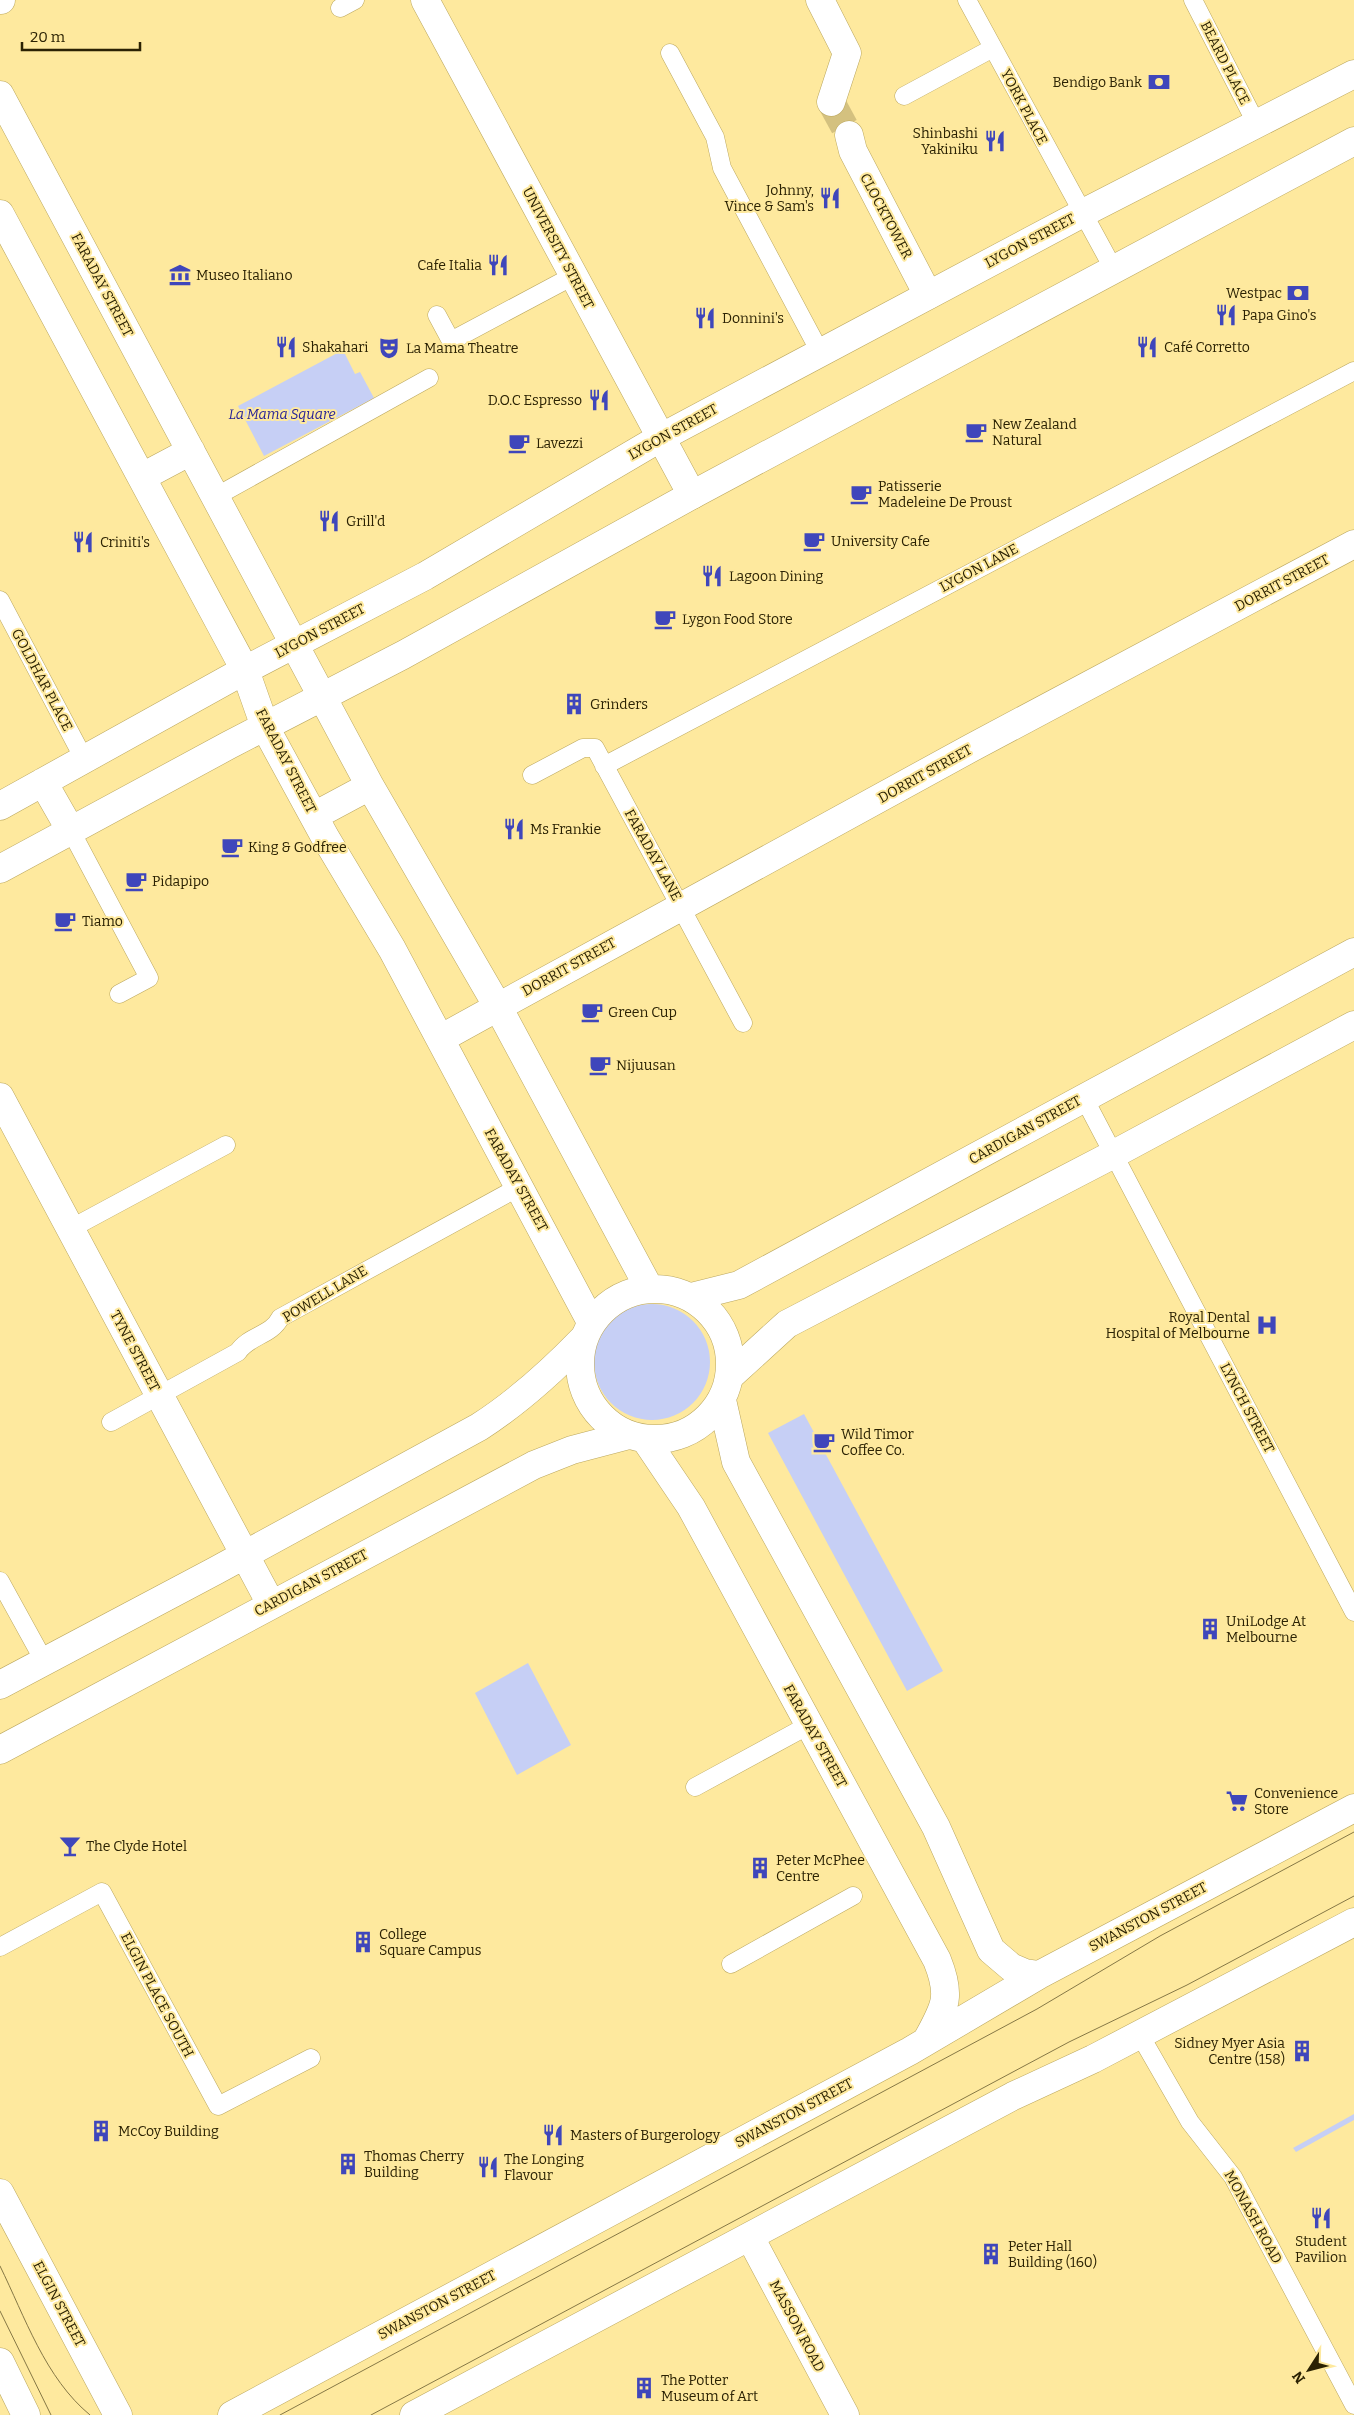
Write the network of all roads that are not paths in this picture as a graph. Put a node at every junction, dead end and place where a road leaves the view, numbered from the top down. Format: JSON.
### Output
{"nodes":[{"id":1,"x":820,"y":0,"type":"edge"},
{"id":2,"x":967,"y":0,"type":"edge"},
{"id":3,"x":1193,"y":0,"type":"edge"},
{"id":4,"x":433,"y":3,"type":"edge"},
{"id":5,"x":993,"y":48,"type":"junction"},
{"id":6,"x":670,"y":53,"type":"dead end"},
{"id":7,"x":1354,"y":74,"type":"edge"},
{"id":8,"x":0,"y":95,"type":"edge"},
{"id":9,"x":904,"y":96,"type":"dead end"},
{"id":10,"x":831,"y":102,"type":"dead end"},
{"id":11,"x":6,"y":123,"type":"edge"},
{"id":12,"x":1257,"y":125,"type":"junction"},
{"id":13,"x":849,"y":135,"type":"tunnel mouth"},
{"id":14,"x":1354,"y":142,"type":"edge"},
{"id":15,"x":1082,"y":213,"type":"junction"},
{"id":16,"x":0,"y":214,"type":"edge"},
{"id":17,"x":1114,"y":270,"type":"junction"},
{"id":18,"x":573,"y":276,"type":"junction"},
{"id":19,"x":928,"y":295,"type":"junction"},
{"id":20,"x":437,"y":315,"type":"dead end"},
{"id":21,"x":820,"y":352,"type":"junction"},
{"id":22,"x":1354,"y":371,"type":"edge"},
{"id":23,"x":429,"y":378,"type":"dead end"},
{"id":24,"x":660,"y":438,"type":"junction"},
{"id":25,"x":191,"y":451,"type":"junction"},
{"id":26,"x":142,"y":477,"type":"junction"},
{"id":27,"x":692,"y":495,"type":"junction"},
{"id":28,"x":215,"y":497,"type":"junction"},
{"id":29,"x":1354,"y":544,"type":"edge"},
{"id":30,"x":0,"y":600,"type":"edge"},
{"id":31,"x":293,"y":645,"type":"junction"},
{"id":32,"x":245,"y":670,"type":"junction"},
{"id":33,"x":323,"y":696,"type":"junction"},
{"id":34,"x":266,"y":726,"type":"junction"},
{"id":35,"x":84,"y":759,"type":"junction"},
{"id":36,"x":604,"y":766,"type":"junction"},
{"id":37,"x":532,"y":775,"type":"dead end"},
{"id":38,"x":43,"y":782,"type":"junction"},
{"id":39,"x":370,"y":786,"type":"junction"},
{"id":40,"x":0,"y":806,"type":"edge"},
{"id":41,"x":314,"y":816,"type":"junction"},
{"id":42,"x":72,"y":831,"type":"junction"},
{"id":43,"x":0,"y":869,"type":"edge"},
{"id":44,"x":681,"y":906,"type":"junction"},
{"id":45,"x":1354,"y":952,"type":"edge"},
{"id":46,"x":119,"y":994,"type":"dead end"},
{"id":47,"x":498,"y":1007,"type":"junction"},
{"id":48,"x":744,"y":1023,"type":"dead end"},
{"id":49,"x":1354,"y":1025,"type":"edge"},
{"id":50,"x":440,"y":1039,"type":"junction"},
{"id":51,"x":0,"y":1097,"type":"edge"},
{"id":52,"x":1084,"y":1098,"type":"junction"},
{"id":53,"x":226,"y":1144,"type":"dead end"},
{"id":54,"x":1114,"y":1154,"type":"junction"},
{"id":55,"x":519,"y":1187,"type":"junction"},
{"id":56,"x":70,"y":1229,"type":"junction"},
{"id":57,"x":649,"y":1288,"type":"junction"},
{"id":58,"x":691,"y":1297,"type":"junction"},
{"id":59,"x":587,"y":1330,"type":"junction"},
{"id":60,"x":726,"y":1388,"type":"junction"},
{"id":61,"x":159,"y":1396,"type":"junction"},
{"id":62,"x":111,"y":1422,"type":"dead end"},
{"id":63,"x":637,"y":1437,"type":"junction"},
{"id":64,"x":245,"y":1555,"type":"junction"},
{"id":65,"x":0,"y":1581,"type":"edge"},
{"id":66,"x":271,"y":1604,"type":"junction"},
{"id":67,"x":1354,"y":1612,"type":"edge"},
{"id":68,"x":44,"y":1661,"type":"junction"},
{"id":69,"x":0,"y":1685,"type":"edge"},
{"id":70,"x":809,"y":1725,"type":"junction"},
{"id":71,"x":0,"y":1750,"type":"edge"},
{"id":72,"x":695,"y":1787,"type":"dead end"},
{"id":73,"x":1354,"y":1808,"type":"edge"},
{"id":74,"x":853,"y":1896,"type":"dead end"},
{"id":75,"x":1354,"y":1922,"type":"edge"},
{"id":76,"x":0,"y":1947,"type":"edge"},
{"id":77,"x":731,"y":1964,"type":"dead end"},
{"id":78,"x":1039,"y":1975,"type":"junction"},
{"id":79,"x":1140,"y":2035,"type":"junction"},
{"id":80,"x":927,"y":2040,"type":"junction"},
{"id":81,"x":311,"y":2058,"type":"dead end"},
{"id":82,"x":0,"y":2193,"type":"edge"},
{"id":83,"x":750,"y":2237,"type":"junction"},
{"id":84,"x":0,"y":2362,"type":"edge"},
{"id":85,"x":1354,"y":2405,"type":"edge"},
{"id":86,"x":26,"y":2415,"type":"edge"},
{"id":87,"x":118,"y":2415,"type":"edge"},
{"id":88,"x":232,"y":2415,"type":"edge"},
{"id":89,"x":414,"y":2415,"type":"edge"},
{"id":90,"x":845,"y":2415,"type":"edge"}],
"edges":[{"from":1,"to":10,"type":"street"},
{"from":2,"to":5,"type":"lane","name":"YORK PLACE"},
{"from":3,"to":12,"type":"lane","name":"BEARD PLACE"},
{"from":4,"to":18,"type":"street","name":"UNIVERSITY STREET"},
{"from":5,"to":9,"type":"lane"},
{"from":5,"to":15,"type":"lane","name":"YORK PLACE"},
{"from":6,"to":21,"type":"lane"},
{"from":7,"to":12,"type":"street","name":"LYGON STREET"},
{"from":8,"to":11,"type":"street","name":"FARADAY STREET"},
{"from":11,"to":25,"type":"street","name":"FARADAY STREET"},
{"from":12,"to":15,"type":"street","name":"LYGON STREET"},
{"from":13,"to":19,"type":"street","name":"CLOCKTOWER"},
{"from":14,"to":17,"type":"street"},
{"from":15,"to":17,"type":"lane","name":"YORK PLACE"},
{"from":15,"to":19,"type":"street","name":"LYGON STREET"},
{"from":16,"to":26,"type":"street","name":"FARADAY STREET"},
{"from":17,"to":27,"type":"street"},
{"from":18,"to":20,"type":"lane"},
{"from":18,"to":24,"type":"street","name":"UNIVERSITY STREET"},
{"from":19,"to":21,"type":"street","name":"LYGON STREET"},
{"from":21,"to":24,"type":"street","name":"LYGON STREET"},
{"from":22,"to":36,"type":"lane","name":"LYGON LANE"},
{"from":23,"to":28,"type":"lane"},
{"from":24,"to":27,"type":"street","name":"UNIVERSITY STREET"},
{"from":24,"to":31,"type":"street","name":"LYGON STREET"},
{"from":25,"to":26,"type":"street"},
{"from":25,"to":28,"type":"street","name":"FARADAY STREET"},
{"from":26,"to":32,"type":"street","name":"FARADAY STREET"},
{"from":27,"to":33,"type":"street"},
{"from":28,"to":31,"type":"street","name":"FARADAY STREET"},
{"from":29,"to":44,"type":"street","name":"DORRIT STREET"},
{"from":30,"to":35,"type":"lane","name":"GOLDHAR PLACE"},
{"from":31,"to":32,"type":"street","name":"LYGON STREET"},
{"from":31,"to":33,"type":"street","name":"FARADAY STREET"},
{"from":32,"to":34,"type":"street","name":"FARADAY STREET"},
{"from":32,"to":35,"type":"street","name":"LYGON STREET"},
{"from":33,"to":34,"type":"street"},
{"from":33,"to":39,"type":"street","name":"FARADAY STREET"},
{"from":34,"to":41,"type":"street","name":"FARADAY STREET"},
{"from":34,"to":42,"type":"street"},
{"from":35,"to":38,"type":"street","name":"LYGON STREET"},
{"from":36,"to":37,"type":"lane","name":"FARADAY LANE"},
{"from":36,"to":44,"type":"lane","name":"FARADAY LANE"},
{"from":38,"to":40,"type":"street","name":"LYGON STREET"},
{"from":38,"to":42,"type":"street"},
{"from":39,"to":41,"type":"street"},
{"from":39,"to":47,"type":"street","name":"FARADAY STREET"},
{"from":41,"to":50,"type":"street","name":"FARADAY STREET"},
{"from":42,"to":43,"type":"street"},
{"from":42,"to":46,"type":"lane"},
{"from":44,"to":47,"type":"street","name":"DORRIT STREET"},
{"from":44,"to":48,"type":"lane","name":"FARADAY LANE"},
{"from":45,"to":52,"type":"street","name":"CARDIGAN STREET"},
{"from":47,"to":50,"type":"street"},
{"from":47,"to":57,"type":"street","name":"FARADAY STREET"},
{"from":49,"to":54,"type":"street"},
{"from":50,"to":55,"type":"street","name":"FARADAY STREET"},
{"from":51,"to":56,"type":"street","name":"TYNE STREET"},
{"from":52,"to":54,"type":"lane","name":"LYNCH STREET"},
{"from":52,"to":58,"type":"street","name":"CARDIGAN STREET"},
{"from":53,"to":56,"type":"lane"},
{"from":54,"to":60,"type":"street"},
{"from":54,"to":67,"type":"lane","name":"LYNCH STREET"},
{"from":55,"to":59,"type":"street","name":"FARADAY STREET"},
{"from":55,"to":61,"type":"lane","name":"POWELL LANE"},
{"from":56,"to":61,"type":"street","name":"TYNE STREET"},
{"from":57,"to":58,"type":"street"},
{"from":57,"to":59,"type":"street"},
{"from":58,"to":60,"type":"street"},
{"from":59,"to":63,"type":"street"},
{"from":59,"to":64,"type":"street"},
{"from":60,"to":63,"type":"street"},
{"from":60,"to":78,"type":"street"},
{"from":61,"to":62,"type":"lane","name":"POWELL LANE"},
{"from":61,"to":64,"type":"street","name":"TYNE STREET"},
{"from":63,"to":66,"type":"street","name":"CARDIGAN STREET"},
{"from":63,"to":70,"type":"street","name":"FARADAY STREET"},
{"from":64,"to":66,"type":"street","name":"TYNE STREET"},
{"from":64,"to":68,"type":"street"},
{"from":65,"to":68,"type":"lane"},
{"from":66,"to":71,"type":"street","name":"CARDIGAN STREET"},
{"from":68,"to":69,"type":"street"},
{"from":70,"to":72,"type":"lane"},
{"from":70,"to":80,"type":"street","name":"FARADAY STREET"},
{"from":73,"to":78,"type":"street","name":"SWANSTON STREET"},
{"from":74,"to":77,"type":"lane"},
{"from":75,"to":79,"type":"street"},
{"from":76,"to":81,"type":"lane","name":"ELGIN PLACE SOUTH"},
{"from":78,"to":80,"type":"street","name":"SWANSTON STREET"},
{"from":79,"to":83,"type":"street"},
{"from":79,"to":85,"type":"lane","name":"MONASH ROAD"},
{"from":80,"to":88,"type":"street","name":"SWANSTON STREET"},
{"from":82,"to":87,"type":"street","name":"ELGIN STREET"},
{"from":83,"to":89,"type":"street"},
{"from":83,"to":90,"type":"street","name":"MASSON ROAD"},
{"from":84,"to":86,"type":"street"}]}
